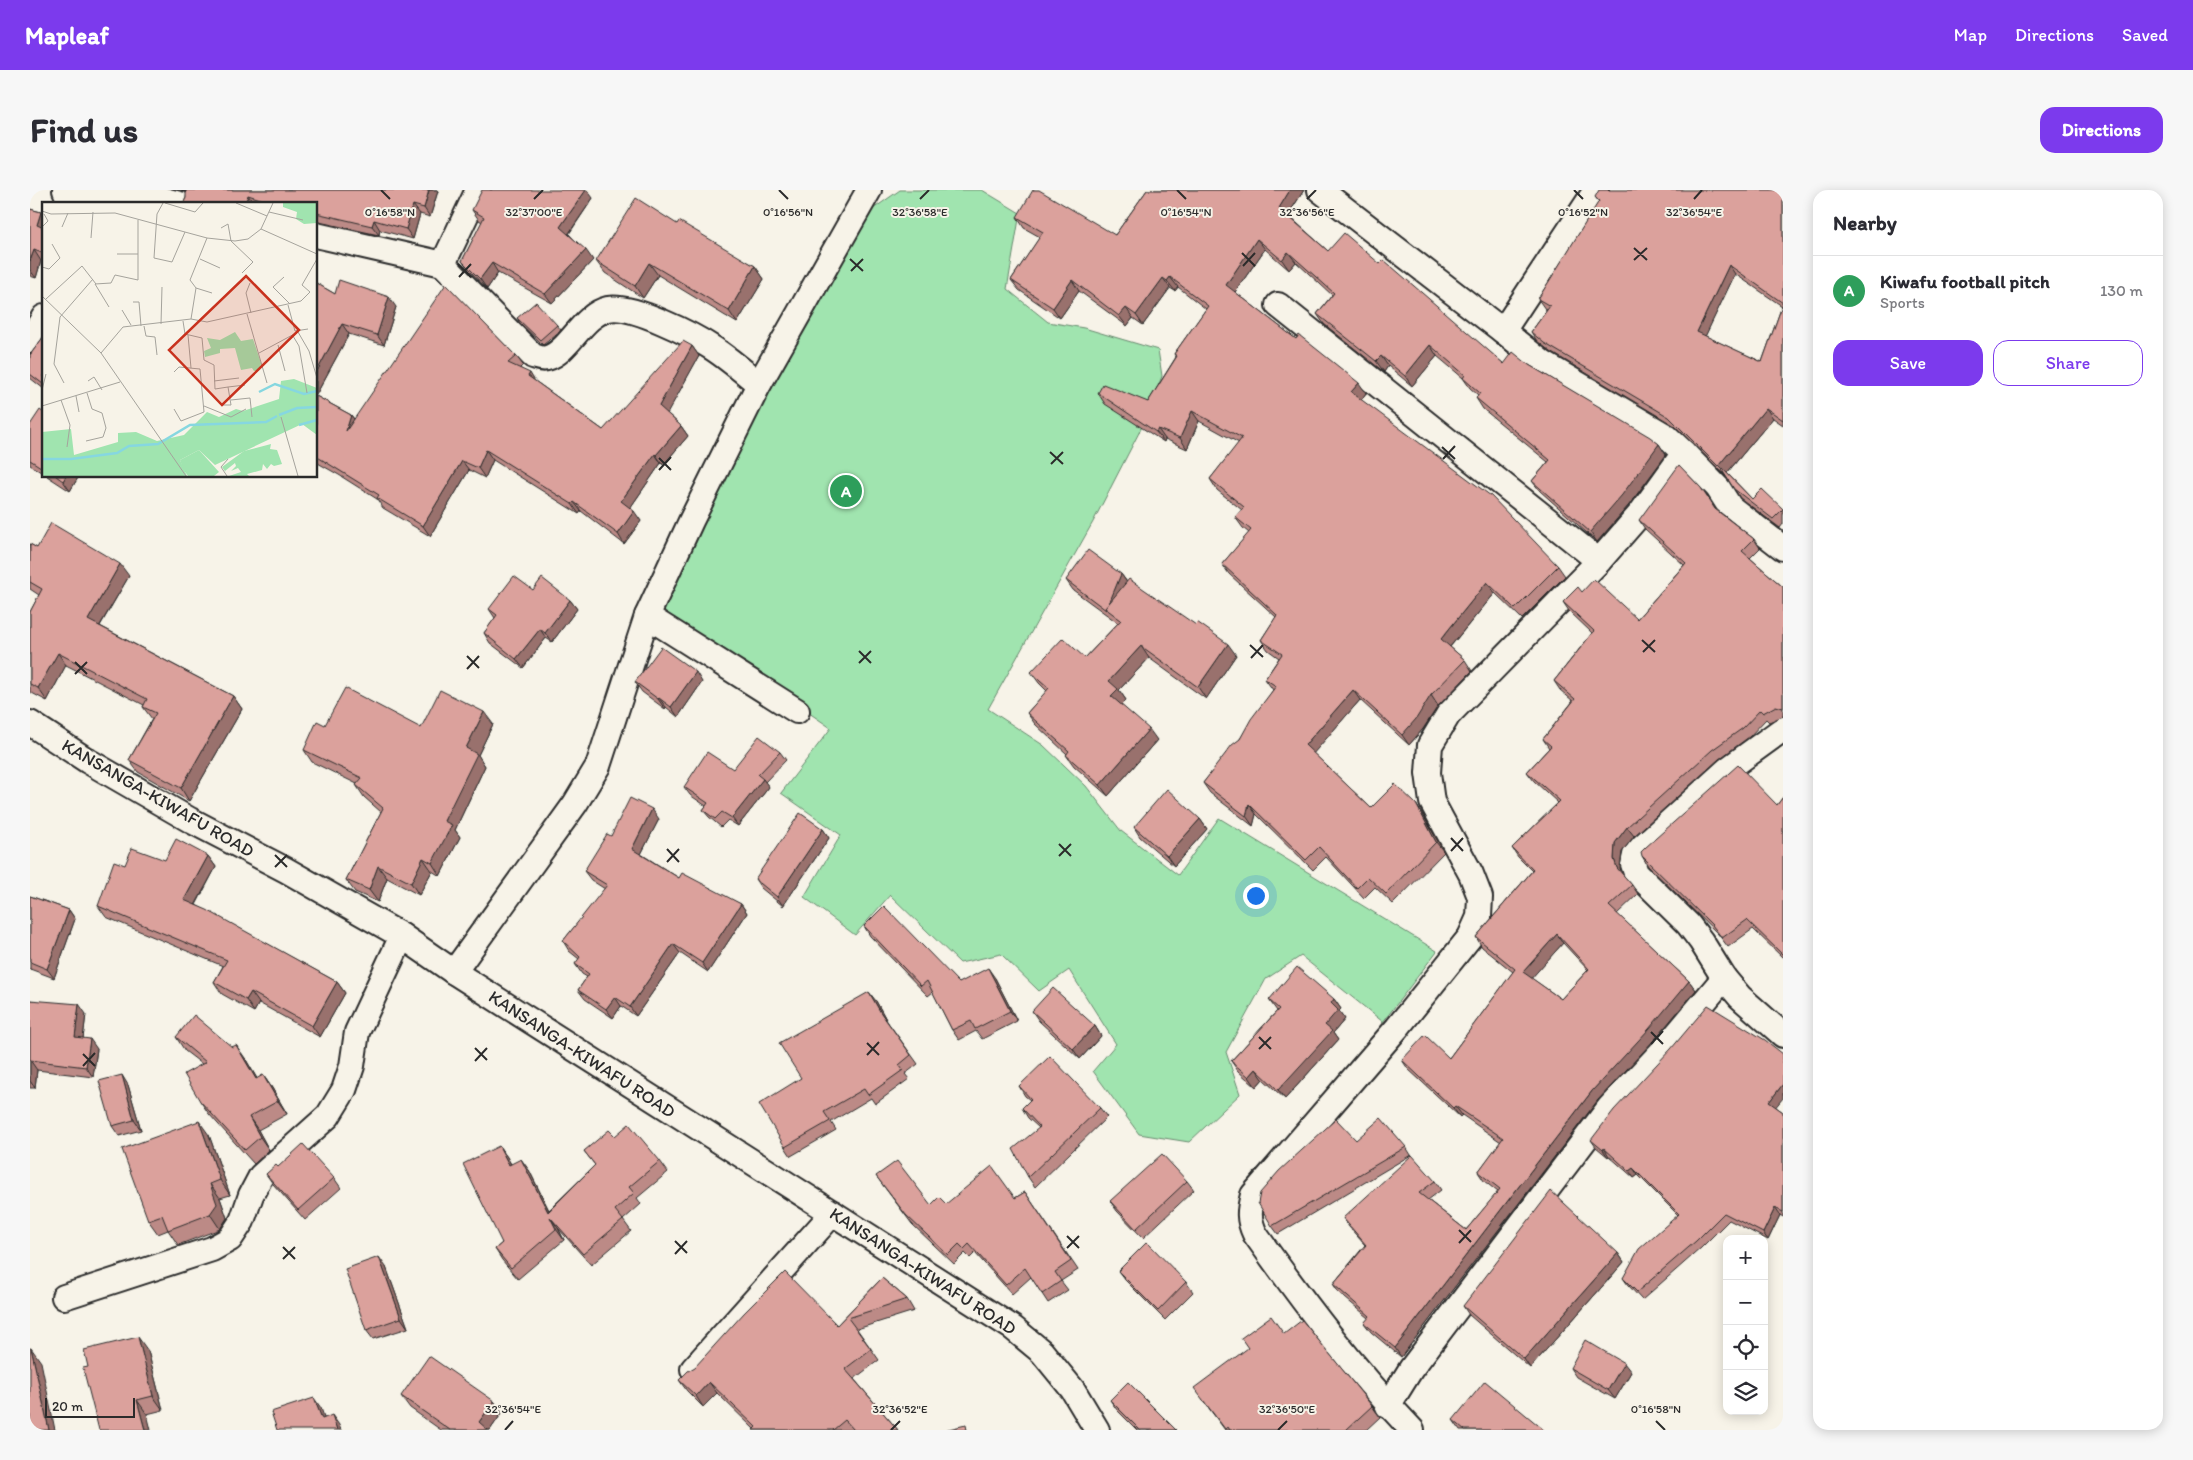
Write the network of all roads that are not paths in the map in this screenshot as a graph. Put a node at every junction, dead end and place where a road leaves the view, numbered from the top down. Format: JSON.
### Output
{"nodes":[{"id":1,"x":65,"y":190,"type":"edge"},
{"id":2,"x":83,"y":190,"type":"edge"},
{"id":3,"x":478,"y":190,"type":"edge"},
{"id":4,"x":868,"y":190,"type":"edge"},
{"id":5,"x":1320,"y":190,"type":"edge"},
{"id":6,"x":1596,"y":190,"type":"edge"},
{"id":7,"x":168,"y":198,"type":"edge"},
{"id":8,"x":70,"y":202,"type":"edge"},
{"id":9,"x":318,"y":235,"type":"edge"},
{"id":10,"x":443,"y":264,"type":"junction"},
{"id":11,"x":1278,"y":305,"type":"dead end"},
{"id":12,"x":42,"y":320,"type":"edge"},
{"id":13,"x":1504,"y":331,"type":"junction"},
{"id":14,"x":30,"y":340,"type":"edge"},
{"id":15,"x":759,"y":384,"type":"junction"},
{"id":16,"x":1684,"y":453,"type":"junction"},
{"id":17,"x":1783,"y":548,"type":"edge"},
{"id":18,"x":1599,"y":561,"type":"junction"},
{"id":19,"x":648,"y":616,"type":"junction"},
{"id":20,"x":797,"y":711,"type":"dead end"},
{"id":21,"x":30,"y":723,"type":"edge"},
{"id":22,"x":1783,"y":729,"type":"edge"},
{"id":23,"x":402,"y":936,"type":"junction"},
{"id":24,"x":454,"y":972,"type":"junction"},
{"id":25,"x":1724,"y":978,"type":"junction"},
{"id":26,"x":1783,"y":1035,"type":"edge"},
{"id":27,"x":833,"y":1212,"type":"junction"},
{"id":28,"x":64,"y":1297,"type":"dead end"},
{"id":29,"x":693,"y":1369,"type":"edge"},
{"id":30,"x":1388,"y":1406,"type":"junction"},
{"id":31,"x":1097,"y":1430,"type":"edge"},
{"id":32,"x":1412,"y":1430,"type":"edge"}],
"edges":[{"from":1,"to":8,"type":"street"},
{"from":2,"to":7,"type":"street"},
{"from":3,"to":10,"type":"street"},
{"from":4,"to":15,"type":"street"},
{"from":5,"to":13,"type":"street"},
{"from":6,"to":13,"type":"street"},
{"from":9,"to":10,"type":"street"},
{"from":10,"to":15,"type":"street"},
{"from":11,"to":18,"type":"street"},
{"from":12,"to":14,"type":"street"},
{"from":13,"to":16,"type":"street"},
{"from":15,"to":19,"type":"street"},
{"from":16,"to":17,"type":"street"},
{"from":16,"to":18,"type":"street"},
{"from":18,"to":30,"type":"street"},
{"from":19,"to":20,"type":"street"},
{"from":19,"to":24,"type":"street"},
{"from":21,"to":23,"type":"street","name":"KANSANGA-KIWAFU ROAD"},
{"from":22,"to":25,"type":"street"},
{"from":23,"to":24,"type":"street","name":"KANSANGA-KIWAFU ROAD"},
{"from":23,"to":28,"type":"street"},
{"from":24,"to":27,"type":"street","name":"KANSANGA-KIWAFU ROAD"},
{"from":25,"to":26,"type":"street"},
{"from":25,"to":30,"type":"street"},
{"from":27,"to":29,"type":"street"},
{"from":27,"to":31,"type":"street","name":"KANSANGA-KIWAFU ROAD"},
{"from":30,"to":32,"type":"street"}]}
